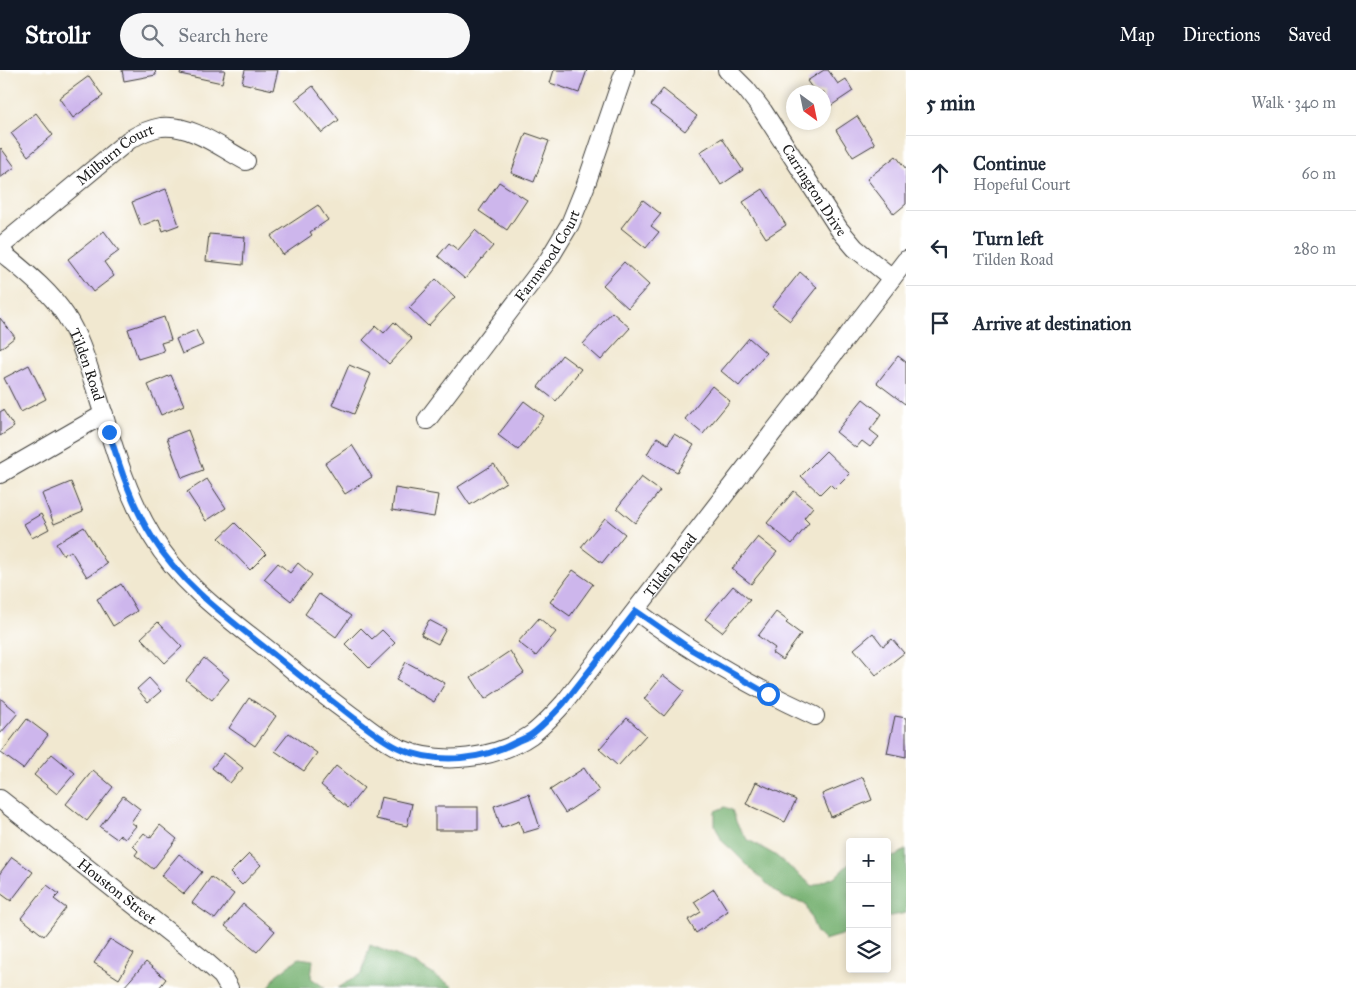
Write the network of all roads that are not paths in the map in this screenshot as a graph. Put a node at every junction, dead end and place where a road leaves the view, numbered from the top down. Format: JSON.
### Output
{"nodes":[{"id":1,"x":625,"y":70,"type":"edge"},
{"id":2,"x":727,"y":70,"type":"edge"},
{"id":3,"x":246,"y":161,"type":"dead end"},
{"id":4,"x":0,"y":247,"type":"edge"},
{"id":5,"x":0,"y":251,"type":"edge"},
{"id":6,"x":906,"y":260,"type":"edge"},
{"id":7,"x":892,"y":278,"type":"junction"},
{"id":8,"x":104,"y":414,"type":"junction"},
{"id":9,"x":427,"y":420,"type":"dead end"},
{"id":10,"x":0,"y":474,"type":"edge"},
{"id":11,"x":636,"y":611,"type":"junction"},
{"id":12,"x":815,"y":716,"type":"dead end"},
{"id":13,"x":0,"y":799,"type":"edge"},
{"id":14,"x":229,"y":988,"type":"edge"}],
"edges":[{"from":1,"to":9,"type":"street","name":"Farmwood Court"},
{"from":2,"to":7,"type":"street","name":"Carrington Drive"},
{"from":3,"to":4,"type":"street","name":"Milburn Court"},
{"from":5,"to":8,"type":"street","name":"Tilden Road"},
{"from":6,"to":7,"type":"street","name":"Tilden Road"},
{"from":7,"to":11,"type":"street","name":"Tilden Road"},
{"from":8,"to":10,"type":"street"},
{"from":8,"to":11,"type":"street","name":"Tilden Road"},
{"from":11,"to":12,"type":"street"},
{"from":13,"to":14,"type":"street","name":"Houston Street"}]}
